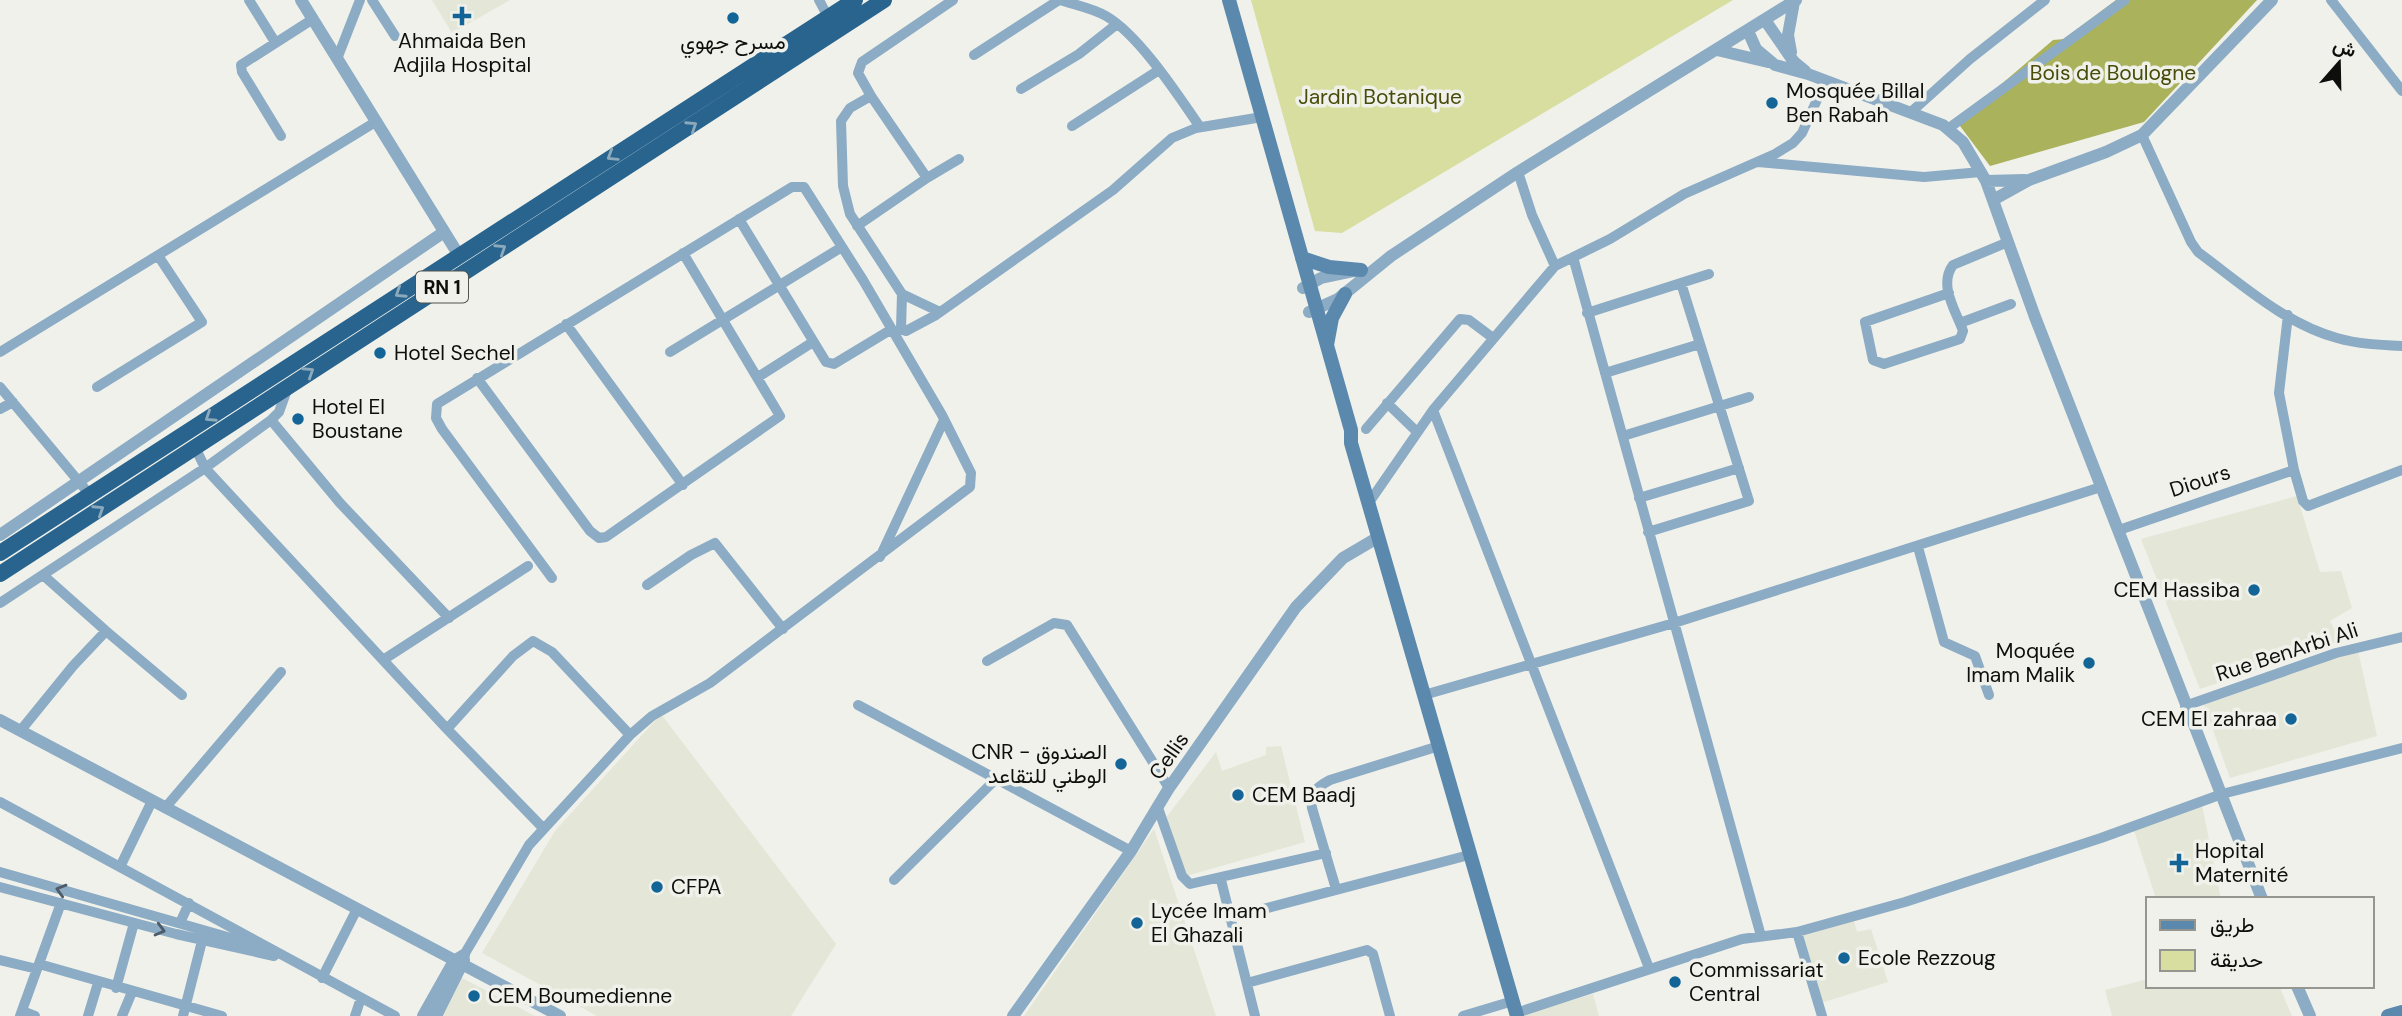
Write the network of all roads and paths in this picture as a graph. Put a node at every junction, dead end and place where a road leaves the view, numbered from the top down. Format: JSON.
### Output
{"nodes":[{"id":1,"x":249,"y":0,"type":"edge"},
{"id":2,"x":302,"y":0,"type":"edge"},
{"id":3,"x":360,"y":0,"type":"edge"},
{"id":4,"x":372,"y":0,"type":"edge"},
{"id":5,"x":819,"y":0,"type":"edge"},
{"id":6,"x":855,"y":0,"type":"edge"},
{"id":7,"x":884,"y":0,"type":"edge"},
{"id":8,"x":953,"y":0,"type":"edge"},
{"id":9,"x":1059,"y":0,"type":"edge"},
{"id":10,"x":1221,"y":0,"type":"edge"},
{"id":11,"x":1229,"y":0,"type":"edge"},
{"id":12,"x":2045,"y":0,"type":"edge"},
{"id":13,"x":2125,"y":0,"type":"edge"},
{"id":14,"x":2272,"y":0,"type":"edge"},
{"id":15,"x":2330,"y":0,"type":"edge"},
{"id":16,"x":1795,"y":1,"type":"edge"},
{"id":17,"x":828,"y":17,"type":"junction"},
{"id":18,"x":313,"y":19,"type":"junction"},
{"id":19,"x":1765,"y":20,"type":"junction"},
{"id":20,"x":1117,"y":24,"type":"junction"},
{"id":21,"x":1748,"y":31,"type":"junction"},
{"id":22,"x":395,"y":36,"type":"dead end"},
{"id":23,"x":275,"y":42,"type":"junction"},
{"id":24,"x":1717,"y":50,"type":"junction"},
{"id":25,"x":974,"y":55,"type":"dead end"},
{"id":26,"x":337,"y":59,"type":"junction"},
{"id":27,"x":1794,"y":62,"type":"junction"},
{"id":28,"x":1775,"y":65,"type":"junction"},
{"id":29,"x":1159,"y":70,"type":"junction"},
{"id":30,"x":1808,"y":74,"type":"junction"},
{"id":31,"x":1825,"y":82,"type":"junction"},
{"id":32,"x":1021,"y":89,"type":"dead end"},
{"id":33,"x":2402,"y":91,"type":"edge"},
{"id":34,"x":871,"y":96,"type":"junction"},
{"id":35,"x":1910,"y":113,"type":"junction"},
{"id":36,"x":1255,"y":118,"type":"junction"},
{"id":37,"x":377,"y":121,"type":"junction"},
{"id":38,"x":1072,"y":126,"type":"dead end"},
{"id":39,"x":1200,"y":127,"type":"junction"},
{"id":40,"x":1949,"y":128,"type":"junction"},
{"id":41,"x":2142,"y":135,"type":"junction"},
{"id":42,"x":281,"y":136,"type":"dead end"},
{"id":43,"x":959,"y":159,"type":"dead end"},
{"id":44,"x":1758,"y":162,"type":"junction"},
{"id":45,"x":1518,"y":172,"type":"junction"},
{"id":46,"x":1983,"y":176,"type":"junction"},
{"id":47,"x":927,"y":178,"type":"junction"},
{"id":48,"x":2029,"y":180,"type":"junction"},
{"id":49,"x":1993,"y":200,"type":"junction"},
{"id":50,"x":739,"y":219,"type":"junction"},
{"id":51,"x":857,"y":226,"type":"junction"},
{"id":52,"x":444,"y":232,"type":"junction"},
{"id":53,"x":2008,"y":242,"type":"junction"},
{"id":54,"x":842,"y":247,"type":"junction"},
{"id":55,"x":683,"y":253,"type":"junction"},
{"id":56,"x":458,"y":254,"type":"junction"},
{"id":57,"x":1391,"y":256,"type":"junction"},
{"id":58,"x":159,"y":257,"type":"junction"},
{"id":59,"x":1573,"y":257,"type":"junction"},
{"id":60,"x":1302,"y":258,"type":"junction"},
{"id":61,"x":1555,"y":266,"type":"junction"},
{"id":62,"x":1360,"y":270,"type":"junction"},
{"id":63,"x":1709,"y":274,"type":"dead end"},
{"id":64,"x":1681,"y":283,"type":"junction"},
{"id":65,"x":779,"y":286,"type":"junction"},
{"id":66,"x":1306,"y":286,"type":"junction"},
{"id":67,"x":1949,"y":293,"type":"junction"},
{"id":68,"x":902,"y":294,"type":"junction"},
{"id":69,"x":1345,"y":294,"type":"junction"},
{"id":70,"x":2011,"y":304,"type":"dead end"},
{"id":71,"x":1312,"y":311,"type":"junction"},
{"id":72,"x":940,"y":312,"type":"junction"},
{"id":73,"x":1587,"y":313,"type":"junction"},
{"id":74,"x":2288,"y":315,"type":"junction"},
{"id":75,"x":723,"y":320,"type":"junction"},
{"id":76,"x":1960,"y":323,"type":"junction"},
{"id":77,"x":566,"y":324,"type":"junction"},
{"id":78,"x":892,"y":329,"type":"junction"},
{"id":79,"x":1493,"y":338,"type":"junction"},
{"id":80,"x":813,"y":342,"type":"junction"},
{"id":81,"x":1700,"y":344,"type":"junction"},
{"id":82,"x":2402,"y":346,"type":"edge"},
{"id":83,"x":1326,"y":349,"type":"junction"},
{"id":84,"x":0,"y":352,"type":"edge"},
{"id":85,"x":670,"y":352,"type":"dead end"},
{"id":86,"x":1605,"y":373,"type":"junction"},
{"id":87,"x":758,"y":377,"type":"junction"},
{"id":88,"x":477,"y":378,"type":"junction"},
{"id":89,"x":288,"y":386,"type":"junction"},
{"id":90,"x":0,"y":387,"type":"edge"},
{"id":91,"x":97,"y":387,"type":"dead end"},
{"id":92,"x":1749,"y":397,"type":"dead end"},
{"id":93,"x":13,"y":401,"type":"junction"},
{"id":94,"x":1387,"y":403,"type":"junction"},
{"id":95,"x":1720,"y":407,"type":"junction"},
{"id":96,"x":0,"y":409,"type":"edge"},
{"id":97,"x":1433,"y":410,"type":"junction"},
{"id":98,"x":944,"y":420,"type":"junction"},
{"id":99,"x":271,"y":421,"type":"junction"},
{"id":100,"x":1366,"y":429,"type":"dead end"},
{"id":101,"x":1416,"y":431,"type":"junction"},
{"id":102,"x":1623,"y":436,"type":"junction"},
{"id":103,"x":1351,"y":443,"type":"junction"},
{"id":104,"x":195,"y":447,"type":"junction"},
{"id":105,"x":205,"y":468,"type":"junction"},
{"id":106,"x":1739,"y":468,"type":"junction"},
{"id":107,"x":2294,"y":470,"type":"junction"},
{"id":108,"x":2402,"y":470,"type":"edge"},
{"id":109,"x":79,"y":481,"type":"junction"},
{"id":110,"x":683,"y":485,"type":"junction"},
{"id":111,"x":2101,"y":487,"type":"junction"},
{"id":112,"x":90,"y":495,"type":"junction"},
{"id":113,"x":1639,"y":498,"type":"junction"},
{"id":114,"x":1368,"y":504,"type":"junction"},
{"id":115,"x":49,"y":512,"type":"junction"},
{"id":116,"x":2119,"y":530,"type":"junction"},
{"id":117,"x":1648,"y":532,"type":"junction"},
{"id":118,"x":65,"y":533,"type":"junction"},
{"id":119,"x":0,"y":535,"type":"edge"},
{"id":120,"x":1377,"y":538,"type":"junction"},
{"id":121,"x":1918,"y":547,"type":"junction"},
{"id":122,"x":0,"y":553,"type":"edge"},
{"id":123,"x":76,"y":553,"type":"junction"},
{"id":124,"x":880,"y":557,"type":"junction"},
{"id":125,"x":528,"y":566,"type":"dead end"},
{"id":126,"x":0,"y":574,"type":"edge"},
{"id":127,"x":43,"y":575,"type":"junction"},
{"id":128,"x":552,"y":578,"type":"dead end"},
{"id":129,"x":647,"y":585,"type":"dead end"},
{"id":130,"x":0,"y":603,"type":"edge"},
{"id":131,"x":449,"y":618,"type":"junction"},
{"id":132,"x":1674,"y":623,"type":"junction"},
{"id":133,"x":783,"y":629,"type":"junction"},
{"id":134,"x":107,"y":631,"type":"junction"},
{"id":135,"x":2402,"y":637,"type":"edge"},
{"id":136,"x":383,"y":660,"type":"junction"},
{"id":137,"x":987,"y":661,"type":"dead end"},
{"id":138,"x":1532,"y":665,"type":"junction"},
{"id":139,"x":281,"y":672,"type":"dead end"},
{"id":140,"x":181,"y":695,"type":"dead end"},
{"id":141,"x":1424,"y":695,"type":"junction"},
{"id":142,"x":1989,"y":695,"type":"dead end"},
{"id":143,"x":858,"y":705,"type":"dead end"},
{"id":144,"x":2185,"y":706,"type":"junction"},
{"id":145,"x":0,"y":720,"type":"edge"},
{"id":146,"x":447,"y":729,"type":"junction"},
{"id":147,"x":21,"y":730,"type":"junction"},
{"id":148,"x":630,"y":736,"type":"junction"},
{"id":149,"x":1439,"y":746,"type":"junction"},
{"id":150,"x":2402,"y":748,"type":"edge"},
{"id":151,"x":996,"y":779,"type":"junction"},
{"id":152,"x":1169,"y":788,"type":"junction"},
{"id":153,"x":2222,"y":794,"type":"junction"},
{"id":154,"x":152,"y":801,"type":"junction"},
{"id":155,"x":0,"y":802,"type":"edge"},
{"id":156,"x":165,"y":808,"type":"junction"},
{"id":157,"x":1157,"y":808,"type":"junction"},
{"id":158,"x":543,"y":828,"type":"junction"},
{"id":159,"x":1130,"y":850,"type":"junction"},
{"id":160,"x":1326,"y":853,"type":"junction"},
{"id":161,"x":1469,"y":855,"type":"junction"},
{"id":162,"x":121,"y":867,"type":"junction"},
{"id":163,"x":0,"y":872,"type":"edge"},
{"id":164,"x":894,"y":880,"type":"dead end"},
{"id":165,"x":1221,"y":880,"type":"junction"},
{"id":166,"x":0,"y":887,"type":"edge"},
{"id":167,"x":1336,"y":889,"type":"junction"},
{"id":168,"x":2261,"y":897,"type":"edge"},
{"id":169,"x":99,"y":901,"type":"junction"},
{"id":170,"x":189,"y":903,"type":"junction"},
{"id":171,"x":61,"y":904,"type":"junction"},
{"id":172,"x":357,"y":909,"type":"junction"},
{"id":173,"x":96,"y":912,"type":"junction"},
{"id":174,"x":1229,"y":918,"type":"junction"},
{"id":175,"x":134,"y":923,"type":"junction"},
{"id":176,"x":180,"y":923,"type":"junction"},
{"id":177,"x":1797,"y":932,"type":"junction"},
{"id":178,"x":1761,"y":936,"type":"junction"},
{"id":179,"x":202,"y":941,"type":"junction"},
{"id":180,"x":269,"y":949,"type":"junction"},
{"id":181,"x":285,"y":958,"type":"junction"},
{"id":182,"x":0,"y":960,"type":"edge"},
{"id":183,"x":460,"y":961,"type":"junction"},
{"id":184,"x":38,"y":967,"type":"junction"},
{"id":185,"x":1649,"y":968,"type":"junction"},
{"id":186,"x":322,"y":978,"type":"junction"},
{"id":187,"x":98,"y":983,"type":"junction"},
{"id":188,"x":1247,"y":983,"type":"junction"},
{"id":189,"x":116,"y":988,"type":"junction"},
{"id":190,"x":2298,"y":988,"type":"edge"},
{"id":191,"x":132,"y":992,"type":"junction"},
{"id":192,"x":361,"y":998,"type":"junction"},
{"id":193,"x":1515,"y":1010,"type":"edge"},
{"id":194,"x":184,"y":1011,"type":"edge"},
{"id":195,"x":2402,"y":1012,"type":"edge"},
{"id":196,"x":21,"y":1014,"type":"edge"},
{"id":197,"x":35,"y":1016,"type":"edge"},
{"id":198,"x":88,"y":1016,"type":"edge"},
{"id":199,"x":122,"y":1016,"type":"edge"},
{"id":200,"x":222,"y":1016,"type":"edge"},
{"id":201,"x":355,"y":1016,"type":"edge"},
{"id":202,"x":396,"y":1016,"type":"edge"},
{"id":203,"x":423,"y":1016,"type":"edge"},
{"id":204,"x":436,"y":1016,"type":"edge"},
{"id":205,"x":560,"y":1016,"type":"edge"},
{"id":206,"x":1013,"y":1016,"type":"edge"},
{"id":207,"x":1255,"y":1016,"type":"edge"},
{"id":208,"x":1390,"y":1016,"type":"edge"},
{"id":209,"x":1463,"y":1016,"type":"edge"},
{"id":210,"x":1822,"y":1016,"type":"edge"},
{"id":211,"x":2310,"y":1016,"type":"edge"},
{"id":212,"x":2388,"y":1016,"type":"edge"}],
"edges":[{"from":1,"to":23,"type":"street"},
{"from":2,"to":18,"type":"street"},
{"from":3,"to":26,"type":"street"},
{"from":4,"to":22,"type":"street"},
{"from":5,"to":17,"type":"street"},
{"from":6,"to":17,"type":"highway","number":"RN 1"},
{"from":89,"to":7,"type":"highway","number":"RN 1","one_way":true},
{"from":8,"to":34,"type":"street"},
{"from":9,"to":20,"type":"street"},
{"from":9,"to":25,"type":"street"},
{"from":10,"to":36,"type":"main road"},
{"from":11,"to":60,"type":"main road"},
{"from":12,"to":35,"type":"street"},
{"from":13,"to":40,"type":"street"},
{"from":14,"to":41,"type":"street"},
{"from":15,"to":33,"type":"street"},
{"from":16,"to":19,"type":"street"},
{"from":16,"to":27,"type":"street"},
{"from":17,"to":56,"type":"highway","number":"RN 1","one_way":true},
{"from":18,"to":23,"type":"street"},
{"from":18,"to":26,"type":"street"},
{"from":19,"to":21,"type":"street"},
{"from":19,"to":27,"type":"street"},
{"from":20,"to":29,"type":"street"},
{"from":20,"to":32,"type":"street"},
{"from":21,"to":24,"type":"street"},
{"from":21,"to":28,"type":"street"},
{"from":23,"to":42,"type":"street"},
{"from":24,"to":28,"type":"street"},
{"from":24,"to":45,"type":"street"},
{"from":26,"to":37,"type":"street"},
{"from":27,"to":30,"type":"street"},
{"from":28,"to":30,"type":"street"},
{"from":29,"to":38,"type":"street"},
{"from":29,"to":39,"type":"street"},
{"from":30,"to":31,"type":"street"},
{"from":31,"to":35,"type":"street"},
{"from":31,"to":44,"type":"street"},
{"from":34,"to":47,"type":"street"},
{"from":34,"to":51,"type":"street"},
{"from":35,"to":40,"type":"street"},
{"from":36,"to":39,"type":"street"},
{"from":36,"to":66,"type":"main road"},
{"from":37,"to":52,"type":"street"},
{"from":37,"to":58,"type":"street"},
{"from":39,"to":72,"type":"street"},
{"from":40,"to":46,"type":"street"},
{"from":41,"to":48,"type":"street"},
{"from":41,"to":74,"type":"street"},
{"from":43,"to":47,"type":"street"},
{"from":44,"to":46,"type":"street"},
{"from":44,"to":59,"type":"street"},
{"from":45,"to":57,"type":"street"},
{"from":45,"to":61,"type":"street"},
{"from":46,"to":48,"type":"street"},
{"from":46,"to":49,"type":"street"},
{"from":47,"to":51,"type":"street"},
{"from":48,"to":49,"type":"street"},
{"from":49,"to":53,"type":"street"},
{"from":50,"to":54,"type":"street"},
{"from":50,"to":55,"type":"street"},
{"from":50,"to":65,"type":"street"},
{"from":51,"to":68,"type":"street"},
{"from":52,"to":56,"type":"street"},
{"from":52,"to":109,"type":"street"},
{"from":53,"to":67,"type":"street"},
{"from":53,"to":111,"type":"street"},
{"from":54,"to":65,"type":"street"},
{"from":54,"to":78,"type":"street"},
{"from":55,"to":75,"type":"street"},
{"from":55,"to":77,"type":"street"},
{"from":56,"to":112,"type":"highway","number":"RN 1","one_way":true},
{"from":57,"to":62,"type":"street"},
{"from":57,"to":69,"type":"street"},
{"from":58,"to":84,"type":"street"},
{"from":58,"to":91,"type":"street"},
{"from":59,"to":61,"type":"street"},
{"from":59,"to":73,"type":"street"},
{"from":60,"to":62,"type":"main road"},
{"from":60,"to":66,"type":"main road"},
{"from":61,"to":79,"type":"street"},
{"from":62,"to":66,"type":"street"},
{"from":63,"to":64,"type":"street"},
{"from":64,"to":73,"type":"street"},
{"from":64,"to":81,"type":"street"},
{"from":65,"to":75,"type":"street"},
{"from":65,"to":80,"type":"street"},
{"from":66,"to":71,"type":"main road"},
{"from":67,"to":76,"type":"street"},
{"from":67,"to":76,"type":"street"},
{"from":68,"to":72,"type":"street"},
{"from":68,"to":72,"type":"street"},
{"from":69,"to":71,"type":"street"},
{"from":69,"to":83,"type":"main road"},
{"from":70,"to":76,"type":"street"},
{"from":71,"to":83,"type":"main road"},
{"from":71,"to":103,"type":"main road"},
{"from":73,"to":86,"type":"street"},
{"from":74,"to":82,"type":"street"},
{"from":74,"to":107,"type":"street"},
{"from":75,"to":85,"type":"street"},
{"from":75,"to":87,"type":"street"},
{"from":77,"to":88,"type":"street"},
{"from":77,"to":110,"type":"street"},
{"from":78,"to":80,"type":"street"},
{"from":78,"to":98,"type":"street"},
{"from":79,"to":94,"type":"street"},
{"from":79,"to":97,"type":"street"},
{"from":80,"to":87,"type":"street"},
{"from":81,"to":86,"type":"street"},
{"from":81,"to":95,"type":"street"},
{"from":83,"to":103,"type":"main road"},
{"from":86,"to":102,"type":"street"},
{"from":87,"to":110,"type":"street"},
{"from":88,"to":110,"type":"street"},
{"from":88,"to":128,"type":"street"},
{"from":89,"to":99,"type":"street"},
{"from":89,"to":104,"type":"highway","number":"RN 1"},
{"from":90,"to":93,"type":"street"},
{"from":92,"to":95,"type":"street"},
{"from":93,"to":96,"type":"street"},
{"from":93,"to":109,"type":"street"},
{"from":94,"to":100,"type":"street"},
{"from":94,"to":101,"type":"street"},
{"from":95,"to":102,"type":"street"},
{"from":95,"to":106,"type":"street"},
{"from":97,"to":101,"type":"street"},
{"from":97,"to":138,"type":"street"},
{"from":98,"to":124,"type":"street"},
{"from":98,"to":124,"type":"street"},
{"from":99,"to":105,"type":"street"},
{"from":99,"to":131,"type":"street"},
{"from":101,"to":114,"type":"street"},
{"from":102,"to":113,"type":"street"},
{"from":103,"to":114,"type":"main road"},
{"from":104,"to":105,"type":"street"},
{"from":118,"to":104,"type":"highway","number":"RN 1","one_way":true},
{"from":105,"to":123,"type":"street"},
{"from":105,"to":136,"type":"street"},
{"from":106,"to":113,"type":"street"},
{"from":106,"to":117,"type":"street"},
{"from":107,"to":108,"type":"street"},
{"from":107,"to":116,"type":"street","name":"Diours"},
{"from":109,"to":112,"type":"street"},
{"from":109,"to":115,"type":"street"},
{"from":111,"to":116,"type":"street"},
{"from":111,"to":121,"type":"street"},
{"from":112,"to":115,"type":"highway","number":"RN 1"},
{"from":113,"to":117,"type":"street"},
{"from":114,"to":120,"type":"main road"},
{"from":115,"to":119,"type":"street"},
{"from":115,"to":122,"type":"highway","number":"RN 1"},
{"from":116,"to":144,"type":"street"},
{"from":117,"to":132,"type":"street"},
{"from":118,"to":123,"type":"street"},
{"from":118,"to":126,"type":"highway","number":"RN 1"},
{"from":120,"to":141,"type":"main road"},
{"from":120,"to":152,"type":"street","name":"Cellis"},
{"from":121,"to":132,"type":"street"},
{"from":121,"to":142,"type":"street"},
{"from":123,"to":127,"type":"street"},
{"from":124,"to":133,"type":"street"},
{"from":125,"to":131,"type":"street"},
{"from":127,"to":130,"type":"street"},
{"from":127,"to":134,"type":"street"},
{"from":129,"to":133,"type":"street"},
{"from":131,"to":136,"type":"street"},
{"from":132,"to":138,"type":"street"},
{"from":132,"to":178,"type":"street"},
{"from":133,"to":148,"type":"street"},
{"from":134,"to":140,"type":"street"},
{"from":134,"to":147,"type":"street"},
{"from":135,"to":144,"type":"street","name":"Rue BenArbi Ali"},
{"from":136,"to":146,"type":"street"},
{"from":137,"to":152,"type":"street"},
{"from":138,"to":141,"type":"street"},
{"from":138,"to":185,"type":"street"},
{"from":139,"to":156,"type":"street"},
{"from":141,"to":149,"type":"main road"},
{"from":143,"to":151,"type":"street"},
{"from":144,"to":153,"type":"street"},
{"from":145,"to":147,"type":"street"},
{"from":146,"to":148,"type":"street"},
{"from":146,"to":158,"type":"street"},
{"from":147,"to":154,"type":"street"},
{"from":148,"to":158,"type":"street"},
{"from":149,"to":160,"type":"street"},
{"from":149,"to":161,"type":"main road"},
{"from":150,"to":153,"type":"street"},
{"from":151,"to":159,"type":"street"},
{"from":151,"to":164,"type":"street"},
{"from":152,"to":157,"type":"street","name":"Cellis"},
{"from":153,"to":168,"type":"street"},
{"from":153,"to":177,"type":"street"},
{"from":154,"to":156,"type":"street"},
{"from":154,"to":162,"type":"street"},
{"from":155,"to":162,"type":"street"},
{"from":156,"to":172,"type":"street"},
{"from":157,"to":159,"type":"street","name":"Cellis"},
{"from":157,"to":165,"type":"street"},
{"from":158,"to":183,"type":"street"},
{"from":159,"to":206,"type":"street","name":"Cellis"},
{"from":160,"to":165,"type":"street"},
{"from":160,"to":167,"type":"street"},
{"from":161,"to":167,"type":"street"},
{"from":161,"to":193,"type":"main road"},
{"from":162,"to":170,"type":"street"},
{"from":169,"to":163,"type":"street","one_way":true},
{"from":165,"to":174,"type":"street"},
{"from":166,"to":171,"type":"street"},
{"from":167,"to":174,"type":"street"},
{"from":169,"to":173,"type":"street"},
{"from":169,"to":176,"type":"street"},
{"from":170,"to":176,"type":"street"},
{"from":170,"to":180,"type":"street"},
{"from":171,"to":173,"type":"street"},
{"from":171,"to":184,"type":"street"},
{"from":172,"to":183,"type":"street"},
{"from":172,"to":186,"type":"street"},
{"from":173,"to":175,"type":"street"},
{"from":174,"to":188,"type":"street"},
{"from":175,"to":179,"type":"street","one_way":true},
{"from":175,"to":189,"type":"street"},
{"from":176,"to":180,"type":"street"},
{"from":177,"to":178,"type":"street"},
{"from":177,"to":210,"type":"street"},
{"from":178,"to":185,"type":"street"},
{"from":179,"to":181,"type":"street"},
{"from":179,"to":194,"type":"street"},
{"from":180,"to":181,"type":"street"},
{"from":181,"to":186,"type":"street"},
{"from":182,"to":184,"type":"street"},
{"from":183,"to":203,"type":"street"},
{"from":183,"to":204,"type":"street"},
{"from":183,"to":205,"type":"street"},
{"from":184,"to":187,"type":"street"},
{"from":184,"to":196,"type":"street"},
{"from":185,"to":193,"type":"street"},
{"from":186,"to":192,"type":"street"},
{"from":187,"to":189,"type":"street"},
{"from":187,"to":198,"type":"street"},
{"from":188,"to":207,"type":"street"},
{"from":188,"to":208,"type":"street"},
{"from":189,"to":191,"type":"street"},
{"from":190,"to":211,"type":"street"},
{"from":191,"to":194,"type":"street"},
{"from":191,"to":199,"type":"street"},
{"from":192,"to":201,"type":"street"},
{"from":192,"to":202,"type":"street"},
{"from":193,"to":209,"type":"street"},
{"from":194,"to":200,"type":"street"},
{"from":195,"to":212,"type":"main road"},
{"from":196,"to":197,"type":"street"}]}
